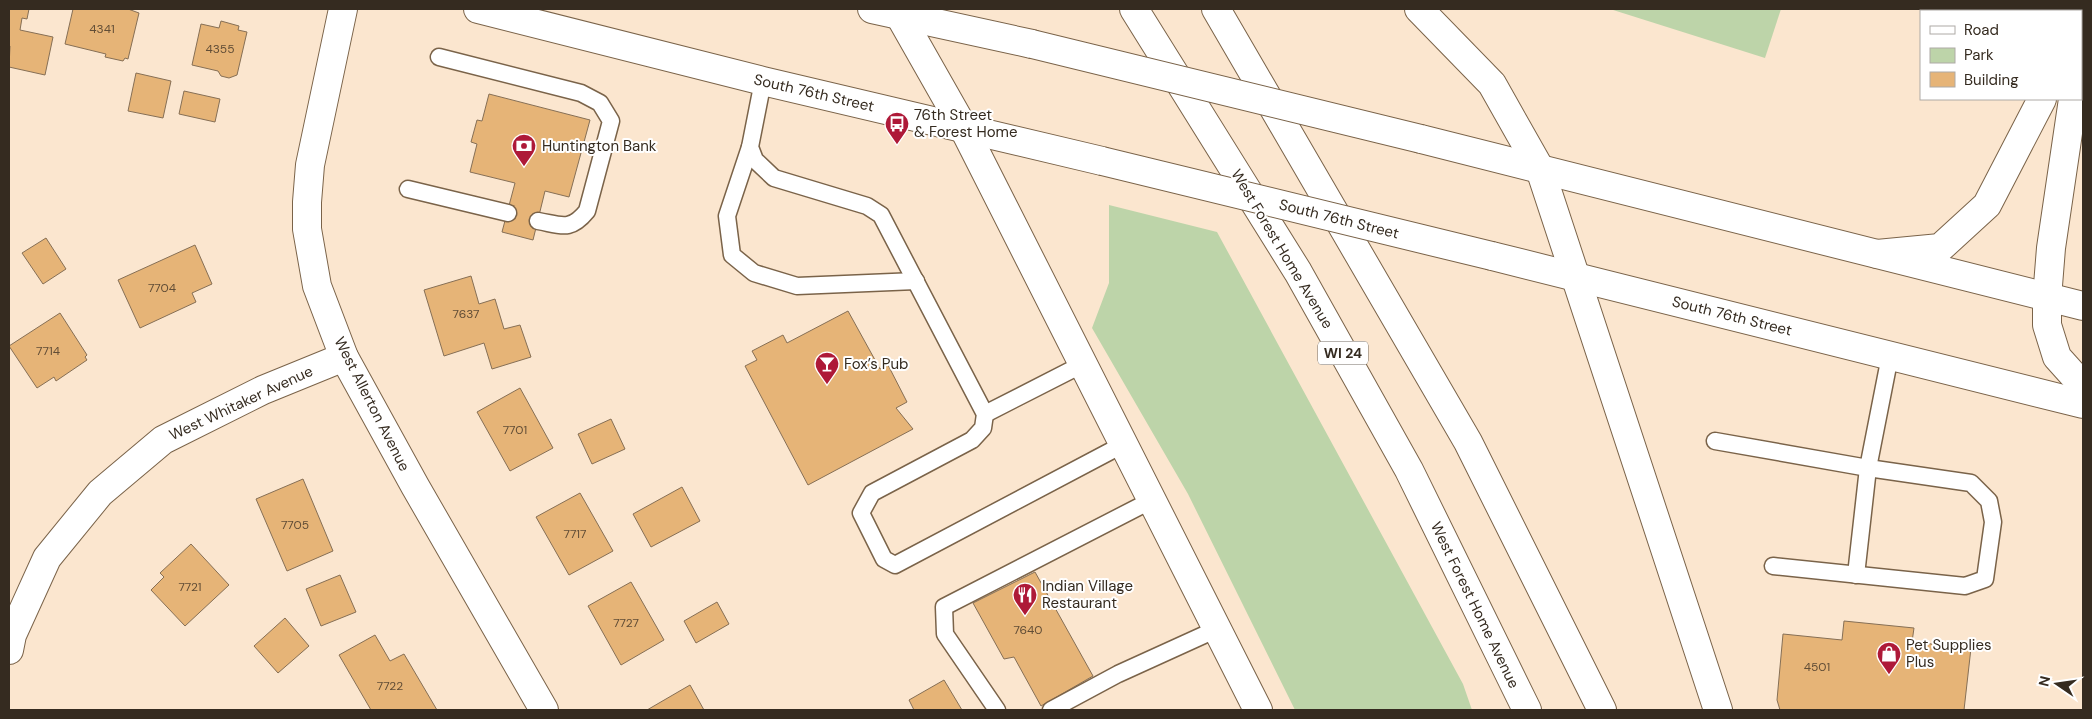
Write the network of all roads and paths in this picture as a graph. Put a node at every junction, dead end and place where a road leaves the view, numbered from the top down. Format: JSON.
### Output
{"nodes":[{"id":1,"x":343,"y":9,"type":"edge"},
{"id":2,"x":478,"y":9,"type":"edge"},
{"id":3,"x":872,"y":9,"type":"edge"},
{"id":4,"x":1134,"y":9,"type":"edge"},
{"id":5,"x":1216,"y":9,"type":"edge"},
{"id":6,"x":1419,"y":9,"type":"edge"},
{"id":7,"x":897,"y":12,"type":"edge"},
{"id":8,"x":439,"y":58,"type":"dead end"},
{"id":9,"x":763,"y":81,"type":"junction"},
{"id":10,"x":2041,"y":100,"type":"edge"},
{"id":11,"x":2073,"y":100,"type":"edge"},
{"id":12,"x":963,"y":127,"type":"junction"},
{"id":13,"x":750,"y":147,"type":"junction"},
{"id":14,"x":1540,"y":169,"type":"junction"},
{"id":15,"x":408,"y":189,"type":"dead end"},
{"id":16,"x":508,"y":213,"type":"dead end"},
{"id":17,"x":538,"y":220,"type":"dead end"},
{"id":18,"x":1877,"y":254,"type":"junction"},
{"id":19,"x":1574,"y":276,"type":"junction"},
{"id":20,"x":916,"y":281,"type":"junction"},
{"id":21,"x":2047,"y":298,"type":"junction"},
{"id":22,"x":2083,"y":306,"type":"edge"},
{"id":23,"x":344,"y":356,"type":"junction"},
{"id":24,"x":1890,"y":356,"type":"junction"},
{"id":25,"x":1083,"y":364,"type":"junction"},
{"id":26,"x":2083,"y":386,"type":"edge"},
{"id":27,"x":2083,"y":404,"type":"edge"},
{"id":28,"x":985,"y":414,"type":"junction"},
{"id":29,"x":1715,"y":441,"type":"dead end"},
{"id":30,"x":1124,"y":444,"type":"junction"},
{"id":31,"x":1868,"y":468,"type":"junction"},
{"id":32,"x":1152,"y":500,"type":"junction"},
{"id":33,"x":1773,"y":566,"type":"dead end"},
{"id":34,"x":1856,"y":575,"type":"junction"},
{"id":35,"x":1218,"y":629,"type":"junction"},
{"id":36,"x":9,"y":650,"type":"edge"},
{"id":37,"x":544,"y":710,"type":"edge"},
{"id":38,"x":997,"y":710,"type":"edge"},
{"id":39,"x":1050,"y":710,"type":"edge"},
{"id":40,"x":1258,"y":710,"type":"edge"},
{"id":41,"x":1527,"y":710,"type":"edge"},
{"id":42,"x":1602,"y":710,"type":"edge"},
{"id":43,"x":1718,"y":710,"type":"edge"}],
"edges":[{"from":1,"to":23,"type":"main road","name":"West Allerton Avenue"},
{"from":2,"to":9,"type":"main road","name":"South 76th Street"},
{"from":3,"to":7,"type":"main road"},
{"from":4,"to":41,"type":"main road","name":"West Forest Home Avenue","number":"WI 24"},
{"from":5,"to":42,"type":"main road"},
{"from":6,"to":14,"type":"main road"},
{"from":7,"to":12,"type":"main road"},
{"from":7,"to":14,"type":"main road","bridge":true},
{"from":8,"to":17,"type":"lane"},
{"from":9,"to":12,"type":"main road","name":"South 76th Street"},
{"from":9,"to":13,"type":"lane"},
{"from":10,"to":18,"type":"main road"},
{"from":11,"to":21,"type":"main road"},
{"from":12,"to":19,"type":"main road","name":"South 76th Street","bridge":true},
{"from":12,"to":25,"type":"main road"},
{"from":13,"to":20,"type":"lane"},
{"from":13,"to":20,"type":"lane"},
{"from":14,"to":18,"type":"main road"},
{"from":14,"to":19,"type":"main road"},
{"from":15,"to":16,"type":"lane"},
{"from":18,"to":21,"type":"main road"},
{"from":19,"to":24,"type":"main road","name":"South 76th Street"},
{"from":19,"to":43,"type":"main road"},
{"from":20,"to":28,"type":"lane"},
{"from":21,"to":22,"type":"main road"},
{"from":21,"to":26,"type":"main road"},
{"from":23,"to":36,"type":"main road","name":"West Whitaker Avenue"},
{"from":23,"to":37,"type":"main road","name":"West Allerton Avenue"},
{"from":24,"to":27,"type":"main road","name":"South 76th Street"},
{"from":24,"to":31,"type":"lane"},
{"from":25,"to":28,"type":"lane"},
{"from":25,"to":30,"type":"main road"},
{"from":28,"to":30,"type":"lane"},
{"from":29,"to":31,"type":"lane"},
{"from":30,"to":32,"type":"main road"},
{"from":31,"to":34,"type":"lane"},
{"from":31,"to":34,"type":"lane"},
{"from":32,"to":35,"type":"main road"},
{"from":32,"to":38,"type":"lane"},
{"from":33,"to":34,"type":"lane"},
{"from":35,"to":39,"type":"lane"},
{"from":35,"to":40,"type":"main road"}]}
